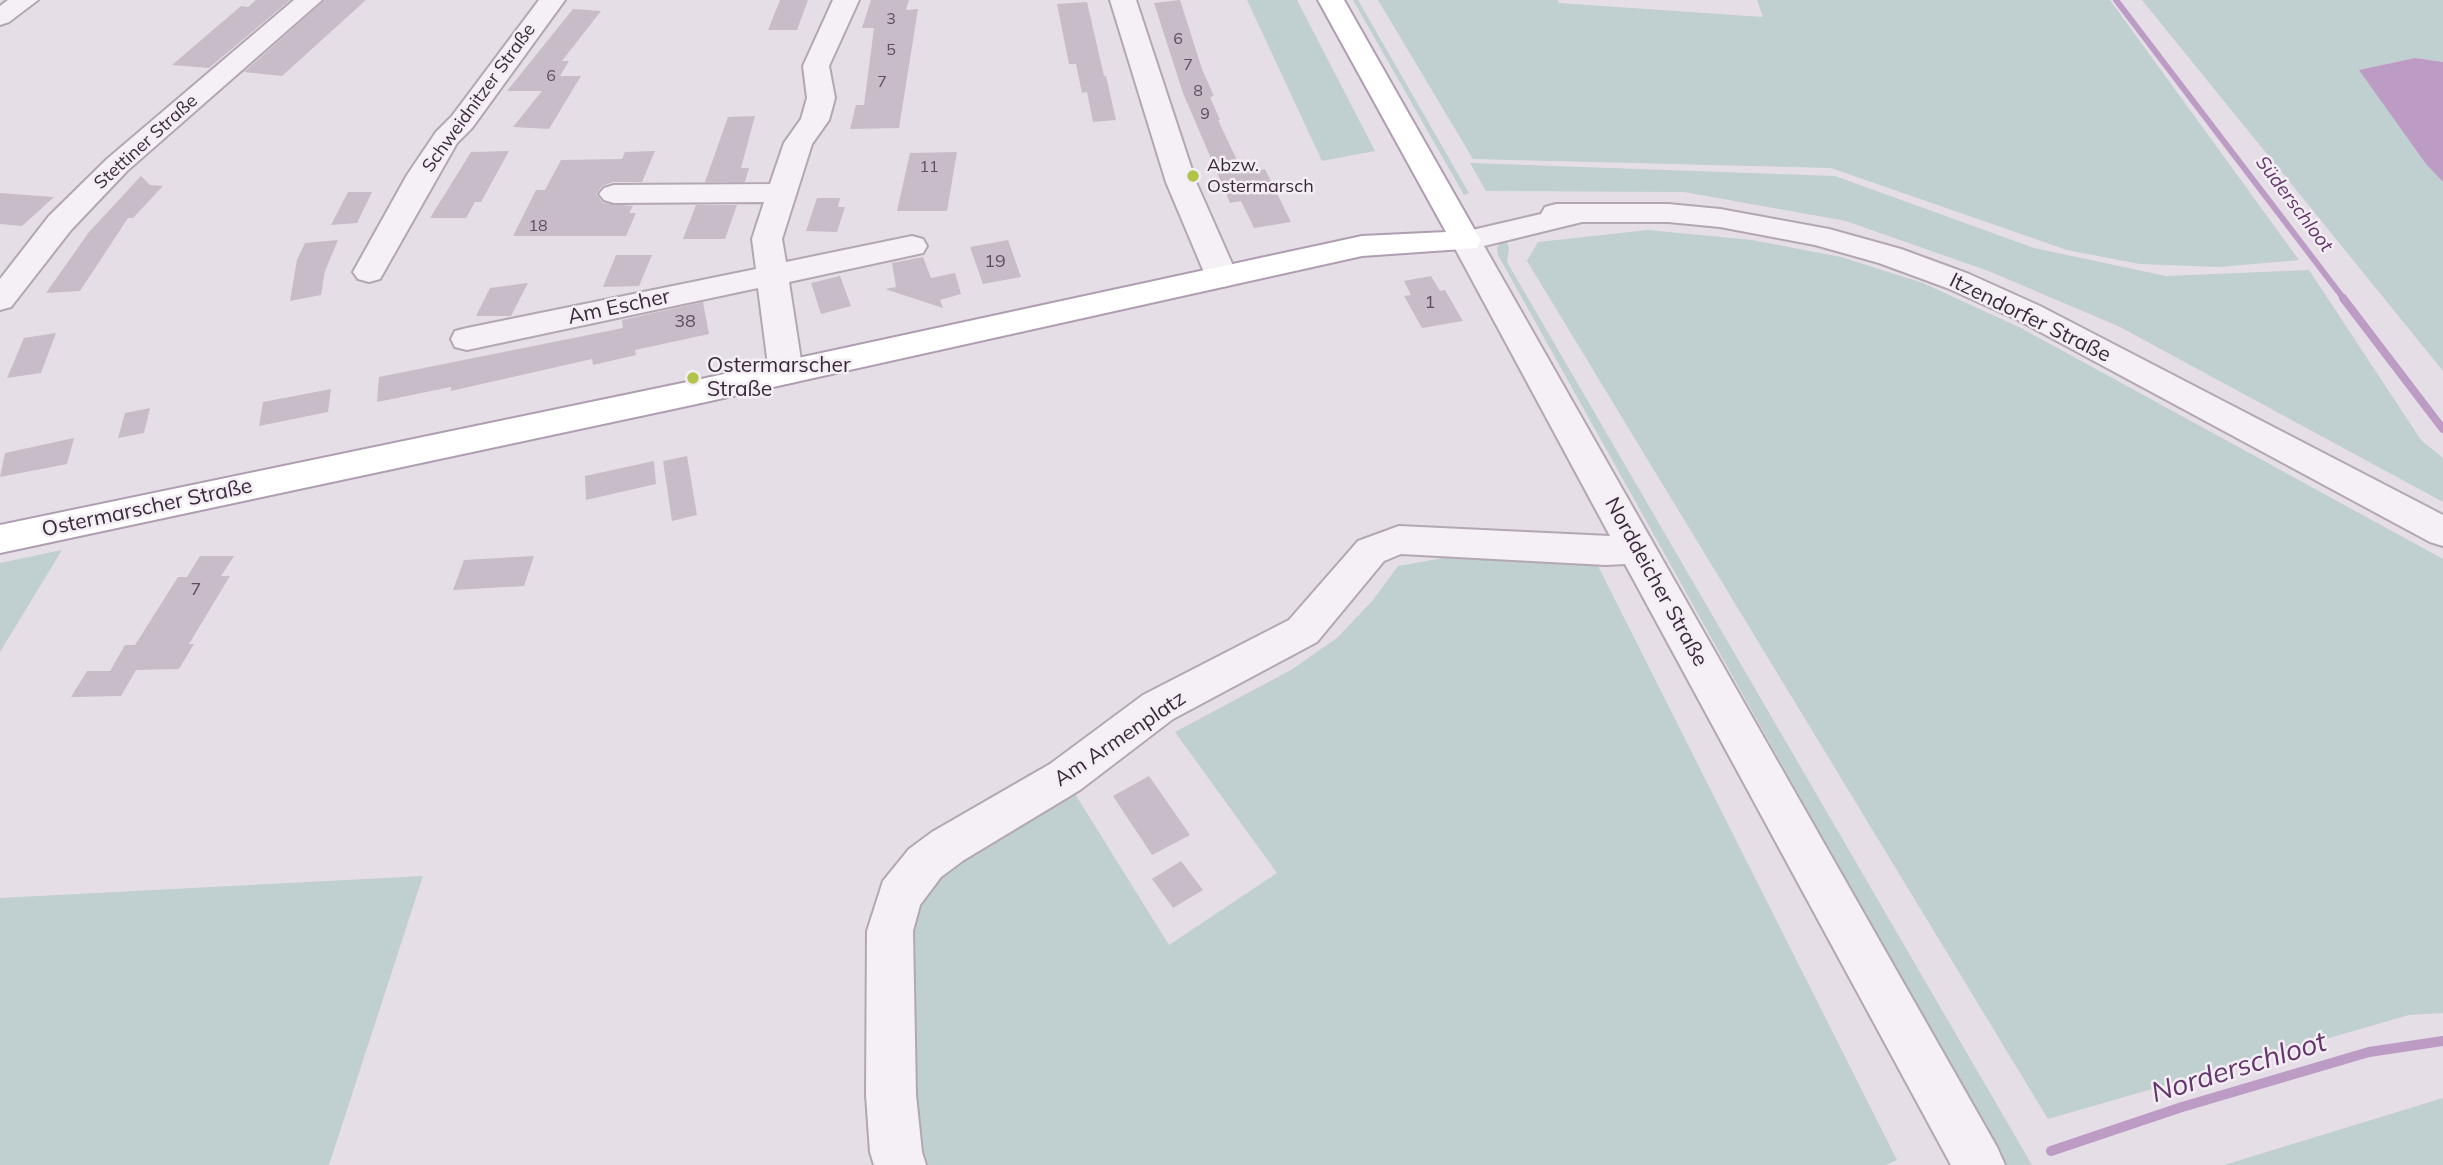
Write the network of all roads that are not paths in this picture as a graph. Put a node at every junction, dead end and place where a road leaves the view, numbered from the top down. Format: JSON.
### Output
{"nodes":[{"id":1,"x":24,"y":0,"type":"edge"},
{"id":2,"x":309,"y":0,"type":"edge"},
{"id":3,"x":552,"y":0,"type":"edge"},
{"id":4,"x":846,"y":0,"type":"edge"},
{"id":5,"x":1123,"y":0,"type":"edge"},
{"id":6,"x":1331,"y":0,"type":"edge"},
{"id":7,"x":0,"y":18,"type":"edge"},
{"id":8,"x":782,"y":193,"type":"junction"},
{"id":9,"x":614,"y":194,"type":"dead end"},
{"id":10,"x":1459,"y":229,"type":"junction"},
{"id":11,"x":912,"y":246,"type":"dead end"},
{"id":12,"x":369,"y":272,"type":"dead end"},
{"id":13,"x":771,"y":274,"type":"junction"},
{"id":14,"x":1222,"y":277,"type":"junction"},
{"id":15,"x":0,"y":300,"type":"edge"},
{"id":16,"x":467,"y":339,"type":"dead end"},
{"id":17,"x":786,"y":373,"type":"junction"},
{"id":18,"x":2443,"y":532,"type":"edge"},
{"id":19,"x":0,"y":539,"type":"edge"},
{"id":20,"x":1637,"y":548,"type":"junction"},
{"id":21,"x":900,"y":1165,"type":"edge"},
{"id":22,"x":1979,"y":1165,"type":"edge"}],
"edges":[{"from":1,"to":7,"type":"street"},
{"from":2,"to":15,"type":"street","name":"Stettiner Straße"},
{"from":3,"to":12,"type":"street","name":"Schweidnitzer Straße"},
{"from":4,"to":8,"type":"street"},
{"from":5,"to":14,"type":"street"},
{"from":6,"to":10,"type":"main road","name":"Norddeicher Straße"},
{"from":8,"to":9,"type":"street"},
{"from":8,"to":13,"type":"street"},
{"from":10,"to":14,"type":"main road","name":"Ostermarscher Straße"},
{"from":10,"to":18,"type":"street","name":"Itzendorfer Straße"},
{"from":10,"to":20,"type":"street","name":"Norddeicher Straße"},
{"from":11,"to":13,"type":"street","name":"Am Escher"},
{"from":13,"to":16,"type":"street","name":"Am Escher"},
{"from":13,"to":17,"type":"street"},
{"from":14,"to":17,"type":"main road","name":"Ostermarscher Straße"},
{"from":17,"to":19,"type":"main road","name":"Ostermarscher Straße"},
{"from":20,"to":21,"type":"street","name":"Am Armenplatz"},
{"from":20,"to":22,"type":"street","name":"Norddeicher Straße"}]}
